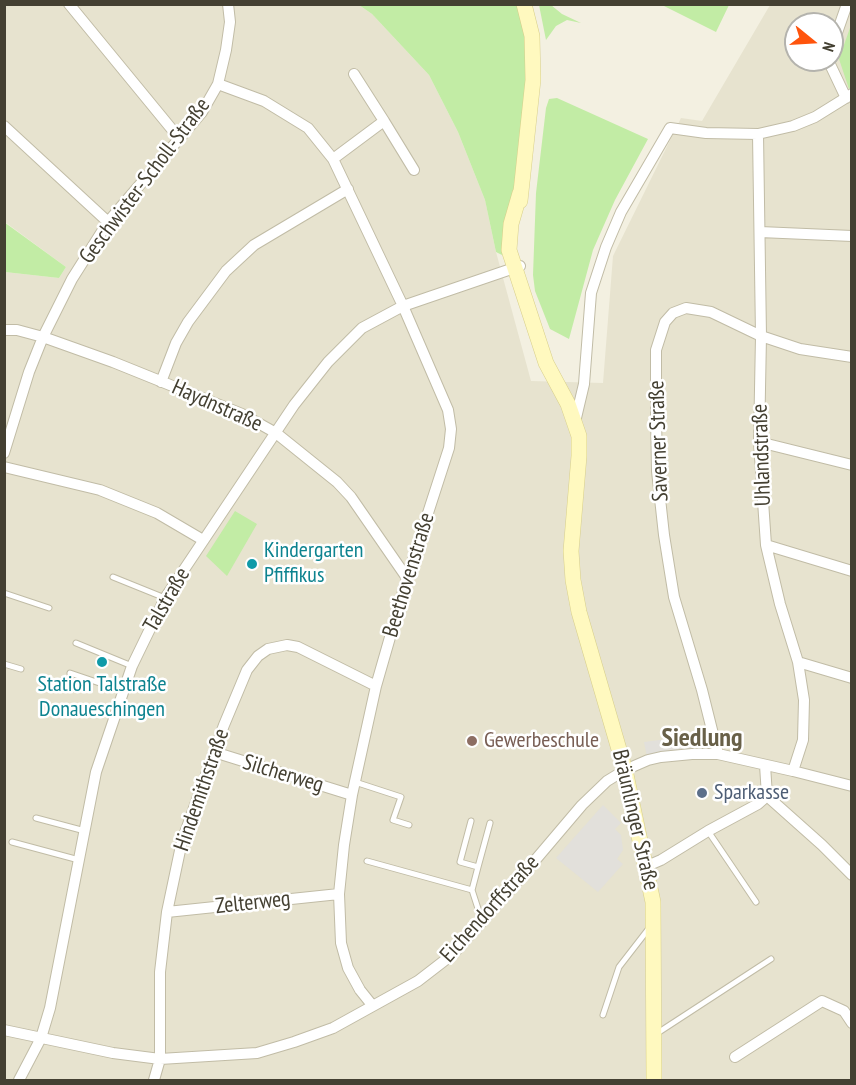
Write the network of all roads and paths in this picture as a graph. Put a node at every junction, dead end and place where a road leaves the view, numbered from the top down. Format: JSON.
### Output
{"nodes":[{"id":1,"x":69,"y":4,"type":"edge"},
{"id":2,"x":228,"y":4,"type":"edge"},
{"id":3,"x":524,"y":4,"type":"edge"},
{"id":4,"x":835,"y":72,"type":"edge"},
{"id":5,"x":354,"y":74,"type":"dead end"},
{"id":6,"x":218,"y":84,"type":"junction"},
{"id":7,"x":849,"y":96,"type":"edge"},
{"id":8,"x":384,"y":121,"type":"junction"},
{"id":9,"x":4,"y":126,"type":"edge"},
{"id":10,"x":758,"y":134,"type":"junction"},
{"id":11,"x":179,"y":138,"type":"junction"},
{"id":12,"x":333,"y":159,"type":"junction"},
{"id":13,"x":414,"y":170,"type":"dead end"},
{"id":14,"x":348,"y":189,"type":"junction"},
{"id":15,"x":108,"y":222,"type":"junction"},
{"id":16,"x":760,"y":232,"type":"junction"},
{"id":17,"x":852,"y":236,"type":"edge"},
{"id":18,"x":517,"y":267,"type":"junction"},
{"id":19,"x":403,"y":306,"type":"junction"},
{"id":20,"x":4,"y":330,"type":"edge"},
{"id":21,"x":761,"y":336,"type":"junction"},
{"id":22,"x":43,"y":337,"type":"junction"},
{"id":23,"x":852,"y":357,"type":"edge"},
{"id":24,"x":161,"y":382,"type":"junction"},
{"id":25,"x":575,"y":422,"type":"junction"},
{"id":26,"x":276,"y":433,"type":"junction"},
{"id":27,"x":759,"y":442,"type":"junction"},
{"id":28,"x":4,"y":453,"type":"edge"},
{"id":29,"x":852,"y":465,"type":"edge"},
{"id":30,"x":4,"y":466,"type":"edge"},
{"id":31,"x":203,"y":540,"type":"junction"},
{"id":32,"x":766,"y":544,"type":"junction"},
{"id":33,"x":852,"y":571,"type":"edge"},
{"id":34,"x":113,"y":577,"type":"dead end"},
{"id":35,"x":407,"y":578,"type":"junction"},
{"id":36,"x":4,"y":593,"type":"edge"},
{"id":37,"x":165,"y":598,"type":"junction"},
{"id":38,"x":49,"y":608,"type":"dead end"},
{"id":39,"x":76,"y":643,"type":"dead end"},
{"id":40,"x":798,"y":662,"type":"junction"},
{"id":41,"x":4,"y":664,"type":"edge"},
{"id":42,"x":132,"y":666,"type":"junction"},
{"id":43,"x":21,"y":669,"type":"dead end"},
{"id":44,"x":70,"y":673,"type":"dead end"},
{"id":45,"x":852,"y":678,"type":"edge"},
{"id":46,"x":376,"y":686,"type":"junction"},
{"id":47,"x":123,"y":691,"type":"junction"},
{"id":48,"x":214,"y":752,"type":"junction"},
{"id":49,"x":718,"y":754,"type":"junction"},
{"id":50,"x":765,"y":765,"type":"junction"},
{"id":51,"x":625,"y":770,"type":"junction"},
{"id":52,"x":793,"y":771,"type":"junction"},
{"id":53,"x":355,"y":782,"type":"junction"},
{"id":54,"x":852,"y":786,"type":"edge"},
{"id":55,"x":352,"y":795,"type":"junction"},
{"id":56,"x":767,"y":796,"type":"junction"},
{"id":57,"x":36,"y":818,"type":"dead end"},
{"id":58,"x":471,"y":821,"type":"dead end"},
{"id":59,"x":490,"y":823,"type":"dead end"},
{"id":60,"x":409,"y":825,"type":"dead end"},
{"id":61,"x":85,"y":831,"type":"junction"},
{"id":62,"x":708,"y":831,"type":"junction"},
{"id":63,"x":12,"y":842,"type":"dead end"},
{"id":64,"x":79,"y":860,"type":"junction"},
{"id":65,"x":367,"y":861,"type":"dead end"},
{"id":66,"x":647,"y":866,"type":"junction"},
{"id":67,"x":478,"y":867,"type":"junction"},
{"id":68,"x":852,"y":875,"type":"edge"},
{"id":69,"x":472,"y":890,"type":"junction"},
{"id":70,"x":339,"y":894,"type":"junction"},
{"id":71,"x":756,"y":902,"type":"dead end"},
{"id":72,"x":167,"y":912,"type":"junction"},
{"id":73,"x":654,"y":921,"type":"junction"},
{"id":74,"x":482,"y":923,"type":"junction"},
{"id":75,"x":771,"y":960,"type":"dead end"},
{"id":76,"x":372,"y":1005,"type":"junction"},
{"id":77,"x":603,"y":1015,"type":"dead end"},
{"id":78,"x":852,"y":1023,"type":"edge"},
{"id":79,"x":4,"y":1030,"type":"edge"},
{"id":80,"x":655,"y":1035,"type":"junction"},
{"id":81,"x":41,"y":1038,"type":"junction"},
{"id":82,"x":735,"y":1057,"type":"dead end"},
{"id":83,"x":160,"y":1059,"type":"junction"},
{"id":84,"x":19,"y":1080,"type":"edge"},
{"id":85,"x":154,"y":1080,"type":"edge"},
{"id":86,"x":654,"y":1080,"type":"edge"}],
"edges":[{"from":1,"to":11,"type":"street"},
{"from":2,"to":6,"type":"street","name":"Geschwister-Scholl-Straße"},
{"from":3,"to":18,"type":"main road","name":"Bräunlinger Straße"},
{"from":4,"to":7,"type":"street"},
{"from":5,"to":8,"type":"street"},
{"from":6,"to":11,"type":"street","name":"Geschwister-Scholl-Straße"},
{"from":6,"to":12,"type":"street","name":"Beethovenstraße"},
{"from":7,"to":10,"type":"street"},
{"from":8,"to":12,"type":"street"},
{"from":8,"to":13,"type":"street"},
{"from":9,"to":15,"type":"street"},
{"from":10,"to":16,"type":"street","name":"Uhlandstraße"},
{"from":10,"to":25,"type":"street","name":"Bräunlinger Straße"},
{"from":11,"to":15,"type":"street","name":"Geschwister-Scholl-Straße"},
{"from":12,"to":14,"type":"street","name":"Beethovenstraße"},
{"from":14,"to":19,"type":"street","name":"Beethovenstraße"},
{"from":14,"to":24,"type":"street"},
{"from":15,"to":22,"type":"street","name":"Geschwister-Scholl-Straße"},
{"from":16,"to":17,"type":"street"},
{"from":16,"to":21,"type":"street","name":"Uhlandstraße"},
{"from":18,"to":19,"type":"street","name":"Talstraße"},
{"from":18,"to":25,"type":"main road","name":"Bräunlinger Straße"},
{"from":19,"to":26,"type":"street","name":"Talstraße"},
{"from":19,"to":35,"type":"street","name":"Beethovenstraße"},
{"from":20,"to":22,"type":"street","name":"Haydnstraße"},
{"from":21,"to":23,"type":"street","name":"Saverner Straße"},
{"from":21,"to":27,"type":"street","name":"Uhlandstraße"},
{"from":21,"to":49,"type":"street","name":"Saverner Straße"},
{"from":22,"to":24,"type":"street","name":"Haydnstraße"},
{"from":22,"to":28,"type":"street","name":"Geschwister-Scholl-Straße"},
{"from":24,"to":26,"type":"street","name":"Haydnstraße"},
{"from":25,"to":51,"type":"main road","name":"Bräunlinger Straße"},
{"from":26,"to":31,"type":"street","name":"Talstraße"},
{"from":26,"to":35,"type":"street","name":"Haydnstraße"},
{"from":27,"to":29,"type":"street"},
{"from":27,"to":32,"type":"street","name":"Uhlandstraße"},
{"from":30,"to":31,"type":"street"},
{"from":31,"to":37,"type":"street","name":"Talstraße"},
{"from":32,"to":33,"type":"street"},
{"from":32,"to":40,"type":"street","name":"Uhlandstraße"},
{"from":34,"to":37,"type":"lane"},
{"from":35,"to":46,"type":"street","name":"Beethovenstraße"},
{"from":36,"to":38,"type":"lane"},
{"from":37,"to":42,"type":"street","name":"Talstraße"},
{"from":39,"to":42,"type":"lane"},
{"from":40,"to":45,"type":"street"},
{"from":40,"to":52,"type":"street","name":"Uhlandstraße"},
{"from":41,"to":43,"type":"lane"},
{"from":42,"to":47,"type":"street","name":"Talstraße"},
{"from":44,"to":47,"type":"lane"},
{"from":46,"to":48,"type":"street","name":"Hindemithstraße"},
{"from":46,"to":53,"type":"street","name":"Beethovenstraße"},
{"from":47,"to":61,"type":"street","name":"Talstraße"},
{"from":48,"to":55,"type":"street","name":"Silcherweg"},
{"from":48,"to":72,"type":"street","name":"Hindemithstraße"},
{"from":49,"to":50,"type":"street","name":"Eichendorffstraße"},
{"from":49,"to":51,"type":"street","name":"Eichendorffstraße"},
{"from":50,"to":52,"type":"street","name":"Eichendorffstraße"},
{"from":50,"to":56,"type":"street"},
{"from":51,"to":66,"type":"main road","name":"Bräunlinger Straße"},
{"from":51,"to":74,"type":"street","name":"Eichendorffstraße"},
{"from":52,"to":54,"type":"street","name":"Eichendorffstraße"},
{"from":53,"to":55,"type":"street","name":"Beethovenstraße"},
{"from":53,"to":60,"type":"lane"},
{"from":55,"to":70,"type":"street","name":"Beethovenstraße"},
{"from":56,"to":62,"type":"street"},
{"from":56,"to":68,"type":"street"},
{"from":57,"to":61,"type":"lane"},
{"from":58,"to":67,"type":"lane"},
{"from":59,"to":67,"type":"lane"},
{"from":61,"to":64,"type":"street","name":"Talstraße"},
{"from":62,"to":66,"type":"street"},
{"from":62,"to":71,"type":"lane"},
{"from":63,"to":64,"type":"lane"},
{"from":64,"to":81,"type":"street","name":"Talstraße"},
{"from":65,"to":69,"type":"lane"},
{"from":66,"to":73,"type":"main road","name":"Bräunlinger Straße"},
{"from":67,"to":69,"type":"lane"},
{"from":69,"to":74,"type":"lane"},
{"from":70,"to":72,"type":"street","name":"Zelterweg"},
{"from":70,"to":76,"type":"street","name":"Beethovenstraße"},
{"from":72,"to":83,"type":"street","name":"Hindemithstraße"},
{"from":73,"to":77,"type":"lane"},
{"from":73,"to":80,"type":"main road","name":"Bräunlinger Straße"},
{"from":74,"to":76,"type":"street","name":"Eichendorffstraße"},
{"from":75,"to":80,"type":"lane"},
{"from":76,"to":83,"type":"street","name":"Eichendorffstraße"},
{"from":78,"to":82,"type":"street"},
{"from":79,"to":81,"type":"street","name":"Eichendorffstraße"},
{"from":80,"to":86,"type":"main road","name":"Bräunlinger Straße"},
{"from":81,"to":83,"type":"street","name":"Eichendorffstraße"},
{"from":81,"to":84,"type":"street","name":"Talstraße"},
{"from":83,"to":85,"type":"street","name":"Hindemithstraße"}]}
